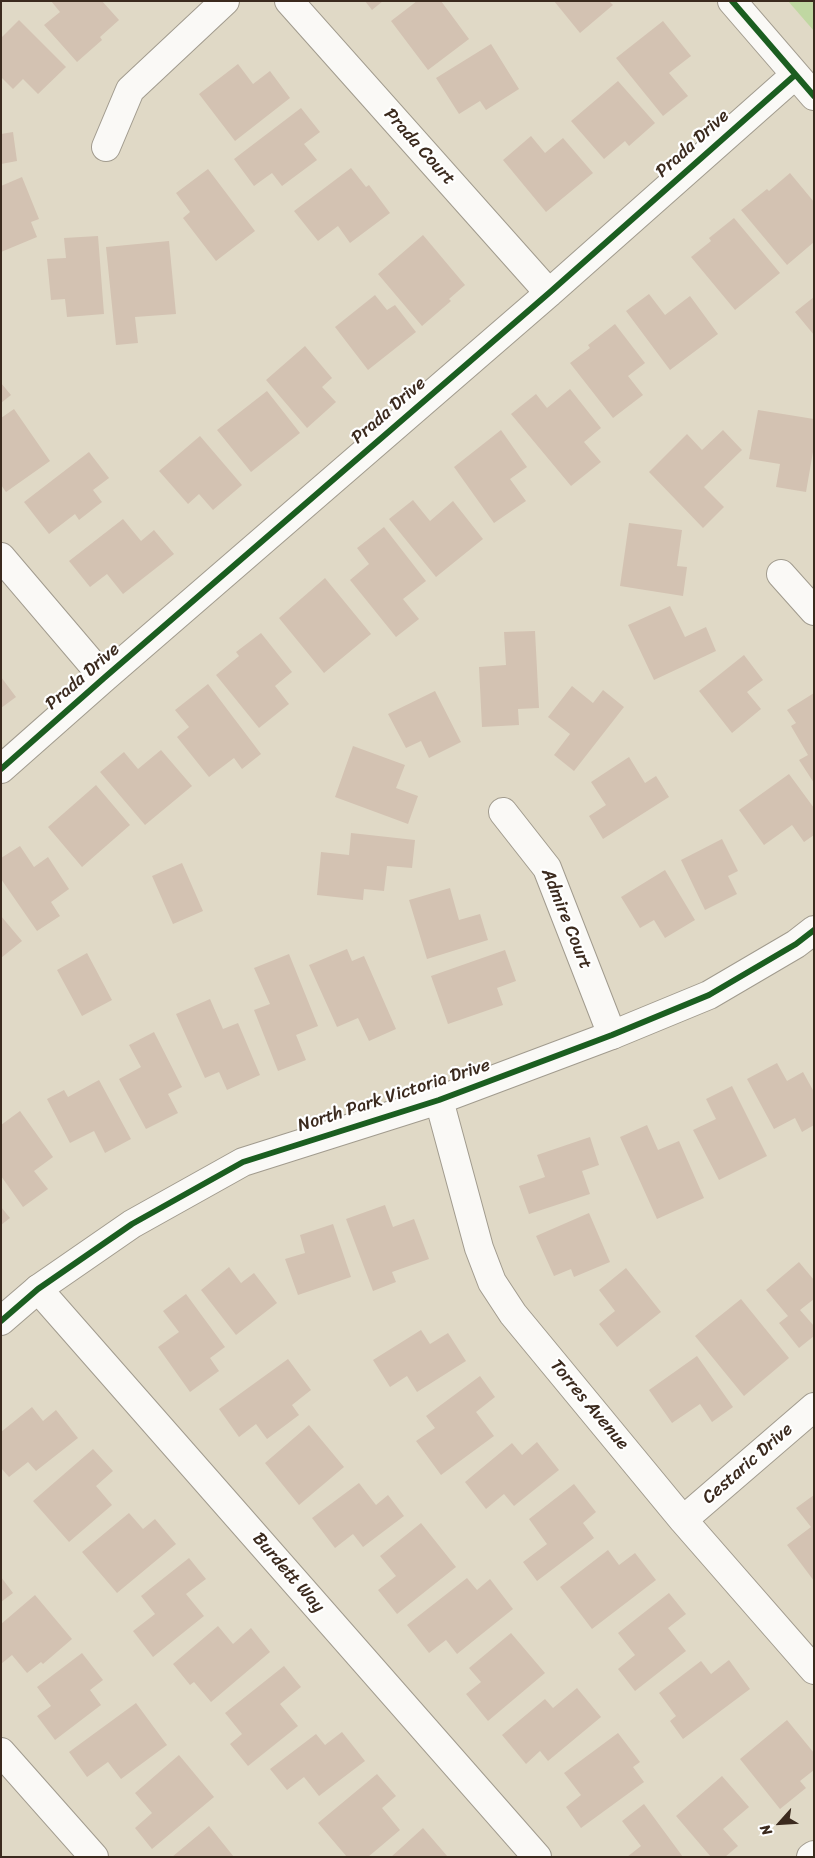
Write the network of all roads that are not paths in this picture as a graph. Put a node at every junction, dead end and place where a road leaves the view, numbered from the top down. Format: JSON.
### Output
{"nodes":[{"id":1,"x":225,"y":1,"type":"edge"},
{"id":2,"x":290,"y":1,"type":"edge"},
{"id":3,"x":732,"y":1,"type":"edge"},
{"id":4,"x":795,"y":75,"type":"junction"},
{"id":5,"x":814,"y":96,"type":"edge"},
{"id":6,"x":106,"y":147,"type":"dead end"},
{"id":7,"x":549,"y":293,"type":"junction"},
{"id":8,"x":1,"y":557,"type":"edge"},
{"id":9,"x":781,"y":574,"type":"dead end"},
{"id":10,"x":814,"y":611,"type":"edge"},
{"id":11,"x":104,"y":678,"type":"junction"},
{"id":12,"x":1,"y":769,"type":"edge"},
{"id":13,"x":503,"y":812,"type":"dead end"},
{"id":14,"x":814,"y":930,"type":"edge"},
{"id":15,"x":612,"y":1035,"type":"junction"},
{"id":16,"x":439,"y":1100,"type":"junction"},
{"id":17,"x":38,"y":1289,"type":"junction"},
{"id":18,"x":1,"y":1321,"type":"edge"},
{"id":19,"x":814,"y":1408,"type":"edge"},
{"id":20,"x":683,"y":1520,"type":"junction"},
{"id":21,"x":814,"y":1670,"type":"edge"},
{"id":22,"x":1,"y":1752,"type":"edge"},
{"id":23,"x":94,"y":1857,"type":"edge"},
{"id":24,"x":537,"y":1857,"type":"edge"}],
"edges":[{"from":1,"to":6,"type":"street"},
{"from":2,"to":7,"type":"street","name":"Prada Court"},
{"from":3,"to":4,"type":"street"},
{"from":4,"to":5,"type":"street"},
{"from":4,"to":7,"type":"street","name":"Prada Drive"},
{"from":7,"to":11,"type":"street","name":"Prada Drive"},
{"from":8,"to":11,"type":"street"},
{"from":9,"to":10,"type":"street"},
{"from":11,"to":12,"type":"street","name":"Prada Drive"},
{"from":13,"to":15,"type":"street","name":"Admire Court"},
{"from":14,"to":15,"type":"street","name":"North Park Victoria Drive"},
{"from":15,"to":16,"type":"street","name":"North Park Victoria Drive"},
{"from":16,"to":17,"type":"street","name":"North Park Victoria Drive"},
{"from":16,"to":20,"type":"street","name":"Torres Avenue"},
{"from":17,"to":18,"type":"street","name":"North Park Victoria Drive"},
{"from":17,"to":24,"type":"street","name":"Burdett Way"},
{"from":19,"to":20,"type":"street","name":"Cestaric Drive"},
{"from":20,"to":21,"type":"street","name":"Torres Avenue"},
{"from":22,"to":23,"type":"street"}]}
